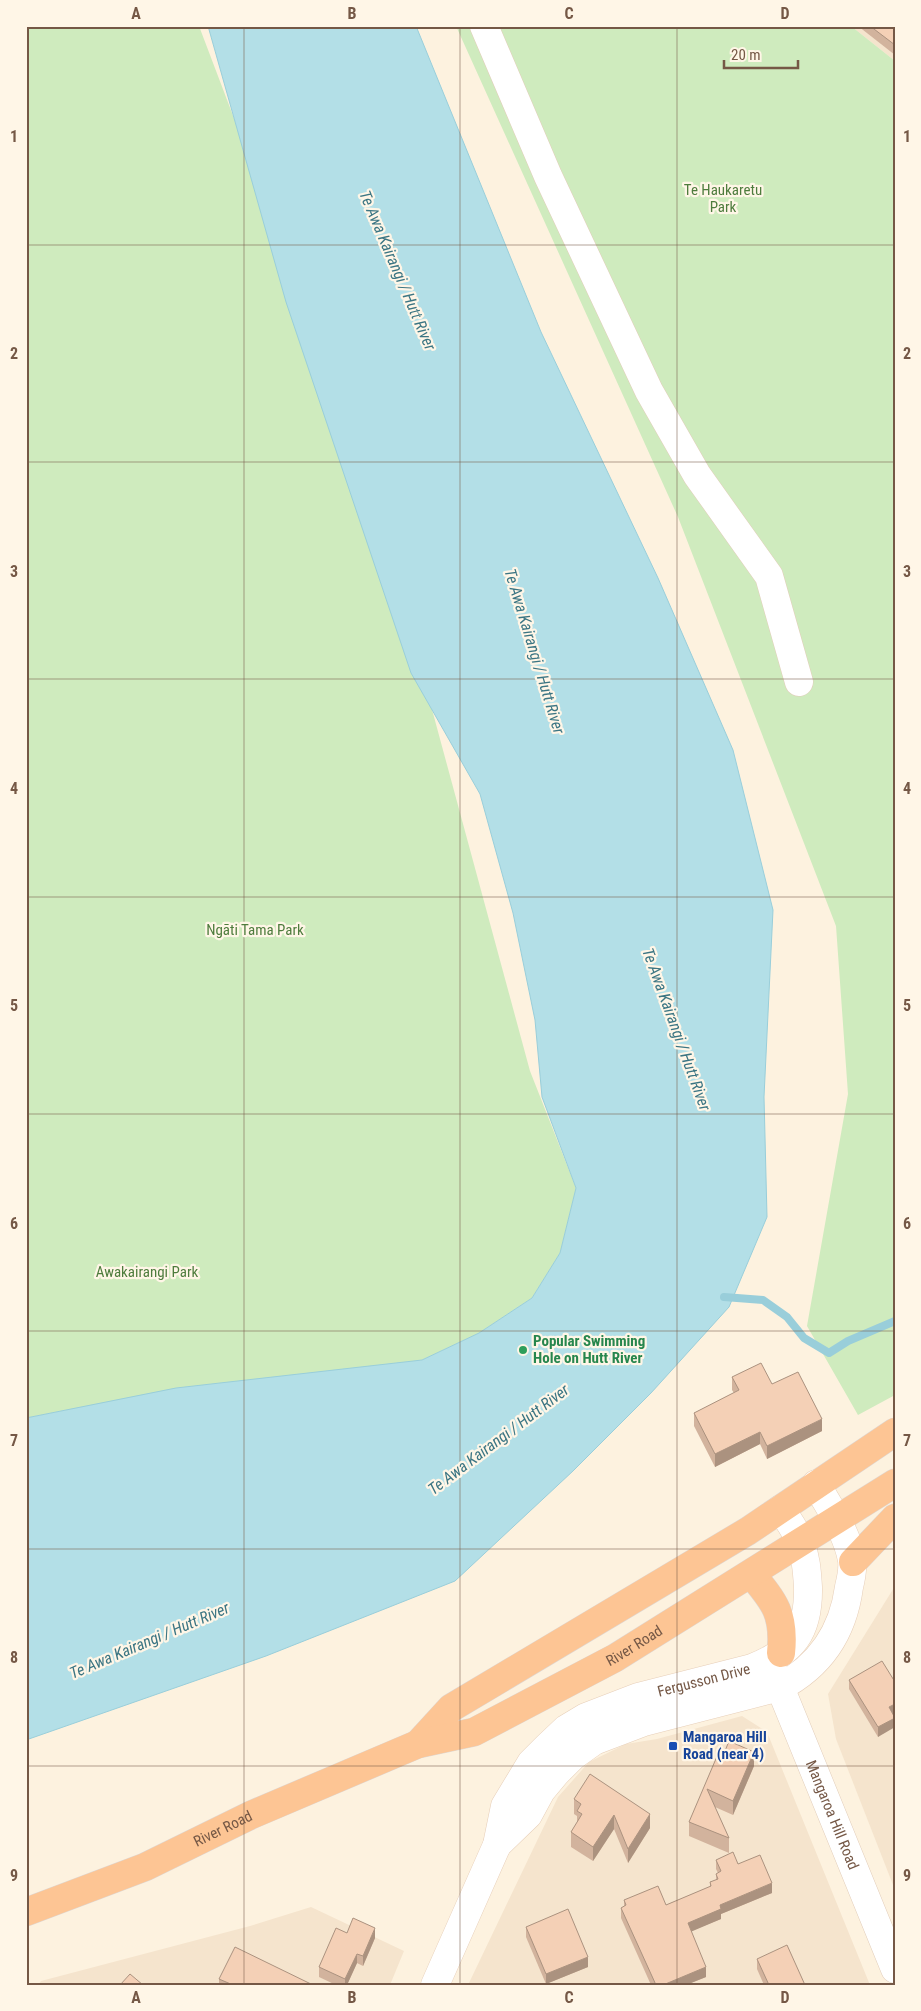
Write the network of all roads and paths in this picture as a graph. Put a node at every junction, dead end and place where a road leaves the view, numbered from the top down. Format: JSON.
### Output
{"nodes":[{"id":1,"x":484,"y":26,"type":"edge"},
{"id":2,"x":799,"y":682,"type":"dead end"},
{"id":3,"x":895,"y":1432,"type":"edge"},
{"id":4,"x":895,"y":1483,"type":"edge"},
{"id":5,"x":816,"y":1484,"type":"junction"},
{"id":6,"x":780,"y":1509,"type":"junction"},
{"id":7,"x":895,"y":1518,"type":"edge"},
{"id":8,"x":837,"y":1520,"type":"junction"},
{"id":9,"x":800,"y":1541,"type":"junction"},
{"id":10,"x":852,"y":1562,"type":"junction"},
{"id":11,"x":751,"y":1574,"type":"junction"},
{"id":12,"x":776,"y":1657,"type":"junction"},
{"id":13,"x":780,"y":1687,"type":"junction"},
{"id":14,"x":418,"y":1744,"type":"junction"},
{"id":15,"x":497,"y":1845,"type":"junction"},
{"id":16,"x":26,"y":1912,"type":"edge"},
{"id":17,"x":895,"y":1969,"type":"edge"},
{"id":18,"x":434,"y":1985,"type":"edge"}],
"edges":[{"from":1,"to":2,"type":"main road"},
{"from":3,"to":5,"type":"highway"},
{"from":4,"to":8,"type":"highway"},
{"from":5,"to":6,"type":"highway"},
{"from":5,"to":8,"type":"main road","name":"Fergusson Drive"},
{"from":6,"to":9,"type":"main road","name":"Fergusson Drive"},
{"from":6,"to":14,"type":"highway","name":"River Road"},
{"from":7,"to":10,"type":"highway"},
{"from":8,"to":9,"type":"highway","name":"River Road"},
{"from":8,"to":10,"type":"main road","name":"Fergusson Drive"},
{"from":9,"to":11,"type":"highway","name":"River Road"},
{"from":9,"to":12,"type":"main road","name":"Fergusson Drive"},
{"from":10,"to":13,"type":"main road","name":"Fergusson Drive"},
{"from":11,"to":12,"type":"highway"},
{"from":11,"to":14,"type":"highway","name":"River Road"},
{"from":12,"to":13,"type":"main road","name":"Mangaroa Hill Road"},
{"from":12,"to":15,"type":"main road","name":"Fergusson Drive"},
{"from":13,"to":15,"type":"main road","name":"Fergusson Drive"},
{"from":13,"to":17,"type":"main road","name":"Mangaroa Hill Road"},
{"from":14,"to":16,"type":"highway","name":"River Road"},
{"from":15,"to":18,"type":"main road","name":"Fergusson Drive"}]}
